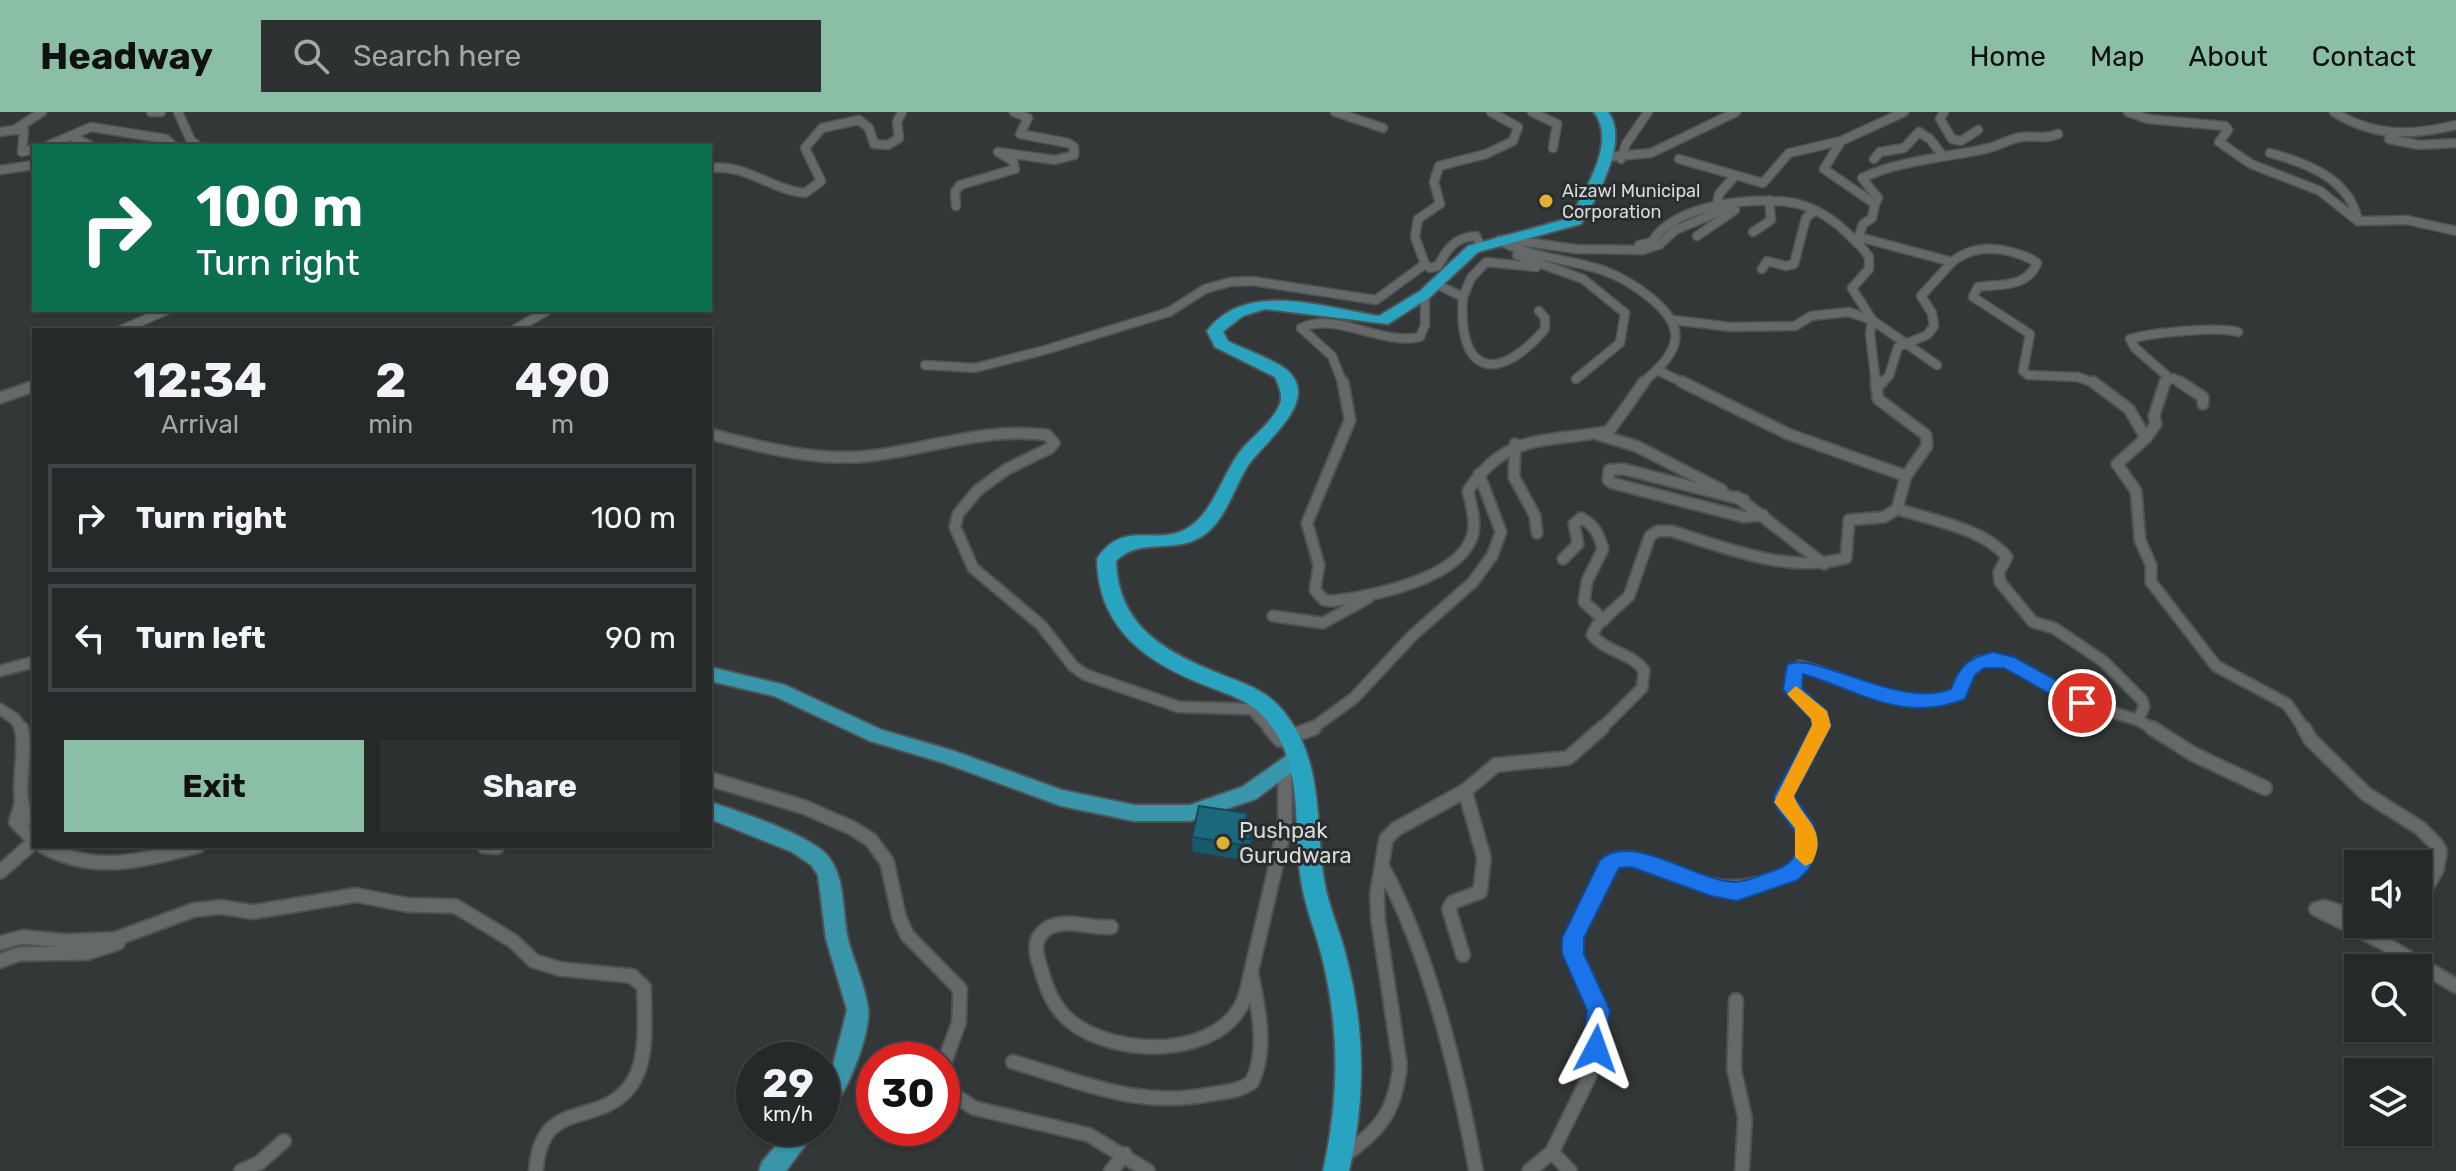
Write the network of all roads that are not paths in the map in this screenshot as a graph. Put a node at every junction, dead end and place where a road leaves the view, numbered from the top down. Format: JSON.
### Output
{"nodes":[{"id":1,"x":42,"y":112,"type":"edge"},
{"id":2,"x":151,"y":112,"type":"edge"},
{"id":3,"x":161,"y":112,"type":"edge"},
{"id":4,"x":178,"y":112,"type":"edge"},
{"id":5,"x":902,"y":112,"type":"edge"},
{"id":6,"x":1014,"y":112,"type":"edge"},
{"id":7,"x":1335,"y":112,"type":"edge"},
{"id":8,"x":1491,"y":112,"type":"edge"},
{"id":9,"x":1532,"y":112,"type":"edge"},
{"id":10,"x":1601,"y":112,"type":"edge"},
{"id":11,"x":1648,"y":112,"type":"edge"},
{"id":12,"x":1736,"y":112,"type":"edge"},
{"id":13,"x":1904,"y":112,"type":"edge"},
{"id":14,"x":1944,"y":112,"type":"edge"},
{"id":15,"x":2128,"y":112,"type":"edge"},
{"id":16,"x":2337,"y":114,"type":"edge"},
{"id":17,"x":2169,"y":116,"type":"edge"},
{"id":18,"x":2456,"y":125,"type":"edge"},
{"id":19,"x":1383,"y":128,"type":"dead end"},
{"id":20,"x":14,"y":130,"type":"junction"},
{"id":21,"x":1978,"y":130,"type":"dead end"},
{"id":22,"x":0,"y":132,"type":"edge"},
{"id":23,"x":2058,"y":134,"type":"dead end"},
{"id":24,"x":71,"y":136,"type":"junction"},
{"id":25,"x":1841,"y":141,"type":"junction"},
{"id":26,"x":2456,"y":143,"type":"edge"},
{"id":27,"x":54,"y":144,"type":"edge"},
{"id":28,"x":87,"y":144,"type":"edge"},
{"id":29,"x":171,"y":144,"type":"edge"},
{"id":30,"x":195,"y":144,"type":"edge"},
{"id":31,"x":1553,"y":148,"type":"dead end"},
{"id":32,"x":32,"y":150,"type":"edge"},
{"id":33,"x":2270,"y":153,"type":"dead end"},
{"id":34,"x":1942,"y":155,"type":"junction"},
{"id":35,"x":1614,"y":158,"type":"junction"},
{"id":36,"x":1679,"y":159,"type":"dead end"},
{"id":37,"x":1874,"y":159,"type":"dead end"},
{"id":38,"x":32,"y":165,"type":"edge"},
{"id":39,"x":712,"y":168,"type":"edge"},
{"id":40,"x":0,"y":170,"type":"edge"},
{"id":41,"x":1734,"y":177,"type":"junction"},
{"id":42,"x":1769,"y":200,"type":"junction"},
{"id":43,"x":1717,"y":204,"type":"junction"},
{"id":44,"x":1875,"y":204,"type":"junction"},
{"id":45,"x":956,"y":206,"type":"dead end"},
{"id":46,"x":1814,"y":211,"type":"junction"},
{"id":47,"x":2358,"y":221,"type":"junction"},
{"id":48,"x":2456,"y":231,"type":"edge"},
{"id":49,"x":1753,"y":232,"type":"dead end"},
{"id":50,"x":1697,"y":236,"type":"dead end"},
{"id":51,"x":1858,"y":240,"type":"junction"},
{"id":52,"x":1494,"y":242,"type":"junction"},
{"id":53,"x":1603,"y":249,"type":"junction"},
{"id":54,"x":1619,"y":250,"type":"junction"},
{"id":55,"x":1953,"y":261,"type":"junction"},
{"id":56,"x":1425,"y":264,"type":"junction"},
{"id":57,"x":1540,"y":265,"type":"junction"},
{"id":58,"x":1590,"y":268,"type":"junction"},
{"id":59,"x":1762,"y":269,"type":"dead end"},
{"id":60,"x":1430,"y":289,"type":"junction"},
{"id":61,"x":1463,"y":297,"type":"junction"},
{"id":62,"x":1539,"y":311,"type":"dead end"},
{"id":63,"x":162,"y":312,"type":"edge"},
{"id":64,"x":545,"y":312,"type":"edge"},
{"id":65,"x":1673,"y":320,"type":"junction"},
{"id":66,"x":1872,"y":320,"type":"junction"},
{"id":67,"x":126,"y":328,"type":"edge"},
{"id":68,"x":517,"y":328,"type":"edge"},
{"id":69,"x":2238,"y":332,"type":"dead end"},
{"id":70,"x":1908,"y":343,"type":"junction"},
{"id":71,"x":925,"y":365,"type":"dead end"},
{"id":72,"x":1937,"y":365,"type":"dead end"},
{"id":73,"x":1659,"y":371,"type":"junction"},
{"id":74,"x":1576,"y":379,"type":"dead end"},
{"id":75,"x":2166,"y":382,"type":"junction"},
{"id":76,"x":1879,"y":385,"type":"junction"},
{"id":77,"x":32,"y":387,"type":"edge"},
{"id":78,"x":0,"y":398,"type":"edge"},
{"id":79,"x":2203,"y":404,"type":"dead end"},
{"id":80,"x":1591,"y":434,"type":"junction"},
{"id":81,"x":712,"y":435,"type":"edge"},
{"id":82,"x":2146,"y":438,"type":"junction"},
{"id":83,"x":1515,"y":444,"type":"junction"},
{"id":84,"x":1479,"y":474,"type":"junction"},
{"id":85,"x":1906,"y":476,"type":"junction"},
{"id":86,"x":1744,"y":500,"type":"junction"},
{"id":87,"x":1897,"y":509,"type":"junction"},
{"id":88,"x":1763,"y":515,"type":"junction"},
{"id":89,"x":1537,"y":533,"type":"dead end"},
{"id":90,"x":1563,"y":559,"type":"dead end"},
{"id":91,"x":1824,"y":564,"type":"junction"},
{"id":92,"x":1386,"y":587,"type":"junction"},
{"id":93,"x":1273,"y":616,"type":"dead end"},
{"id":94,"x":1604,"y":620,"type":"junction"},
{"id":95,"x":32,"y":663,"type":"edge"},
{"id":96,"x":0,"y":671,"type":"edge"},
{"id":97,"x":712,"y":674,"type":"edge"},
{"id":98,"x":0,"y":709,"type":"edge"},
{"id":99,"x":2138,"y":720,"type":"junction"},
{"id":100,"x":1291,"y":738,"type":"junction"},
{"id":101,"x":1291,"y":763,"type":"junction"},
{"id":102,"x":712,"y":780,"type":"edge"},
{"id":103,"x":2265,"y":788,"type":"dead end"},
{"id":104,"x":1465,"y":791,"type":"junction"},
{"id":105,"x":21,"y":805,"type":"junction"},
{"id":106,"x":712,"y":811,"type":"edge"},
{"id":107,"x":32,"y":819,"type":"edge"},
{"id":108,"x":32,"y":839,"type":"edge"},
{"id":109,"x":32,"y":843,"type":"edge"},
{"id":110,"x":47,"y":848,"type":"edge"},
{"id":111,"x":191,"y":848,"type":"edge"},
{"id":112,"x":1381,"y":865,"type":"junction"},
{"id":113,"x":0,"y":872,"type":"edge"},
{"id":114,"x":2432,"y":878,"type":"edge"},
{"id":115,"x":2344,"y":913,"type":"edge"},
{"id":116,"x":168,"y":917,"type":"junction"},
{"id":117,"x":2344,"y":925,"type":"edge"},
{"id":118,"x":1111,"y":927,"type":"dead end"},
{"id":119,"x":2373,"y":938,"type":"edge"},
{"id":120,"x":0,"y":943,"type":"edge"},
{"id":121,"x":1463,"y":955,"type":"dead end"},
{"id":122,"x":0,"y":961,"type":"edge"},
{"id":123,"x":1249,"y":964,"type":"junction"},
{"id":124,"x":2456,"y":986,"type":"edge"},
{"id":125,"x":1736,"y":1000,"type":"dead end"},
{"id":126,"x":952,"y":1042,"type":"edge"},
{"id":127,"x":1013,"y":1062,"type":"dead end"},
{"id":128,"x":840,"y":1076,"type":"edge"},
{"id":129,"x":960,"y":1099,"type":"edge"},
{"id":130,"x":284,"y":1141,"type":"dead end"},
{"id":131,"x":791,"y":1146,"type":"edge"},
{"id":132,"x":1552,"y":1152,"type":"junction"},
{"id":133,"x":1125,"y":1154,"type":"junction"},
{"id":134,"x":1337,"y":1165,"type":"edge"},
{"id":135,"x":241,"y":1171,"type":"edge"},
{"id":136,"x":536,"y":1171,"type":"edge"},
{"id":137,"x":771,"y":1171,"type":"edge"},
{"id":138,"x":1111,"y":1171,"type":"edge"},
{"id":139,"x":1148,"y":1171,"type":"edge"},
{"id":140,"x":1476,"y":1171,"type":"edge"},
{"id":141,"x":1529,"y":1171,"type":"edge"},
{"id":142,"x":1570,"y":1171,"type":"edge"},
{"id":143,"x":1742,"y":1171,"type":"edge"}],
"edges":[{"from":1,"to":20,"type":"street"},
{"from":2,"to":3,"type":"street"},
{"from":4,"to":30,"type":"street"},
{"from":5,"to":39,"type":"street"},
{"from":6,"to":45,"type":"street"},
{"from":7,"to":19,"type":"street"},
{"from":8,"to":56,"type":"street"},
{"from":9,"to":31,"type":"street"},
{"from":10,"to":35,"type":"highway"},
{"from":11,"to":35,"type":"street"},
{"from":12,"to":35,"type":"street"},
{"from":13,"to":25,"type":"street"},
{"from":14,"to":21,"type":"street"},
{"from":15,"to":17,"type":"street"},
{"from":16,"to":18,"type":"street"},
{"from":16,"to":26,"type":"street"},
{"from":17,"to":47,"type":"street"},
{"from":20,"to":22,"type":"street"},
{"from":20,"to":32,"type":"street"},
{"from":23,"to":34,"type":"street"},
{"from":24,"to":27,"type":"street"},
{"from":24,"to":28,"type":"street"},
{"from":24,"to":29,"type":"street"},
{"from":25,"to":41,"type":"street"},
{"from":25,"to":44,"type":"street"},
{"from":33,"to":47,"type":"street"},
{"from":34,"to":37,"type":"street"},
{"from":34,"to":44,"type":"street"},
{"from":35,"to":52,"type":"highway"},
{"from":36,"to":41,"type":"street"},
{"from":38,"to":40,"type":"street"},
{"from":41,"to":43,"type":"street"},
{"from":42,"to":43,"type":"street"},
{"from":42,"to":46,"type":"street"},
{"from":42,"to":49,"type":"street"},
{"from":43,"to":54,"type":"street"},
{"from":44,"to":51,"type":"street"},
{"from":46,"to":51,"type":"street"},
{"from":46,"to":59,"type":"street"},
{"from":47,"to":48,"type":"street"},
{"from":50,"to":54,"type":"street"},
{"from":51,"to":55,"type":"street"},
{"from":51,"to":66,"type":"street"},
{"from":52,"to":53,"type":"street"},
{"from":52,"to":56,"type":"street"},
{"from":52,"to":57,"type":"street"},
{"from":52,"to":58,"type":"street"},
{"from":52,"to":60,"type":"highway"},
{"from":53,"to":54,"type":"street"},
{"from":53,"to":58,"type":"street"},
{"from":55,"to":70,"type":"street"},
{"from":55,"to":82,"type":"street"},
{"from":56,"to":71,"type":"street"},
{"from":57,"to":61,"type":"street"},
{"from":57,"to":74,"type":"street"},
{"from":58,"to":65,"type":"street"},
{"from":60,"to":61,"type":"street"},
{"from":60,"to":92,"type":"street"},
{"from":60,"to":100,"type":"highway"},
{"from":61,"to":62,"type":"street"},
{"from":63,"to":67,"type":"street"},
{"from":64,"to":68,"type":"street"},
{"from":65,"to":66,"type":"street"},
{"from":65,"to":73,"type":"street"},
{"from":66,"to":70,"type":"street"},
{"from":66,"to":76,"type":"street"},
{"from":69,"to":75,"type":"street"},
{"from":70,"to":72,"type":"street"},
{"from":70,"to":76,"type":"street"},
{"from":73,"to":80,"type":"street"},
{"from":73,"to":85,"type":"street"},
{"from":75,"to":79,"type":"street"},
{"from":75,"to":82,"type":"street"},
{"from":76,"to":85,"type":"street"},
{"from":77,"to":78,"type":"street"},
{"from":80,"to":83,"type":"street"},
{"from":80,"to":86,"type":"street"},
{"from":81,"to":100,"type":"street"},
{"from":82,"to":114,"type":"street"},
{"from":83,"to":84,"type":"street"},
{"from":83,"to":89,"type":"street"},
{"from":84,"to":92,"type":"street"},
{"from":84,"to":100,"type":"street"},
{"from":85,"to":87,"type":"street"},
{"from":86,"to":88,"type":"street"},
{"from":86,"to":88,"type":"street"},
{"from":87,"to":91,"type":"street"},
{"from":87,"to":99,"type":"street"},
{"from":88,"to":91,"type":"street"},
{"from":90,"to":94,"type":"street"},
{"from":91,"to":94,"type":"street"},
{"from":92,"to":93,"type":"street"},
{"from":94,"to":104,"type":"street"},
{"from":95,"to":96,"type":"street"},
{"from":97,"to":101,"type":"main road"},
{"from":98,"to":105,"type":"street"},
{"from":99,"to":103,"type":"street"},
{"from":99,"to":132,"type":"street"},
{"from":100,"to":101,"type":"highway"},
{"from":101,"to":123,"type":"street"},
{"from":101,"to":134,"type":"highway"},
{"from":102,"to":126,"type":"street"},
{"from":104,"to":112,"type":"street"},
{"from":104,"to":121,"type":"street"},
{"from":105,"to":107,"type":"street"},
{"from":105,"to":108,"type":"street"},
{"from":106,"to":128,"type":"main road"},
{"from":109,"to":113,"type":"street"},
{"from":110,"to":111,"type":"street"},
{"from":112,"to":134,"type":"street"},
{"from":112,"to":140,"type":"street"},
{"from":115,"to":117,"type":"street"},
{"from":116,"to":120,"type":"street"},
{"from":116,"to":122,"type":"street"},
{"from":116,"to":136,"type":"street"},
{"from":118,"to":123,"type":"street"},
{"from":119,"to":124,"type":"street"},
{"from":123,"to":127,"type":"street"},
{"from":125,"to":143,"type":"street"},
{"from":129,"to":133,"type":"street"},
{"from":130,"to":135,"type":"street"},
{"from":131,"to":137,"type":"main road"},
{"from":132,"to":141,"type":"street"},
{"from":132,"to":142,"type":"street"},
{"from":133,"to":138,"type":"street"},
{"from":133,"to":139,"type":"street"}]}
